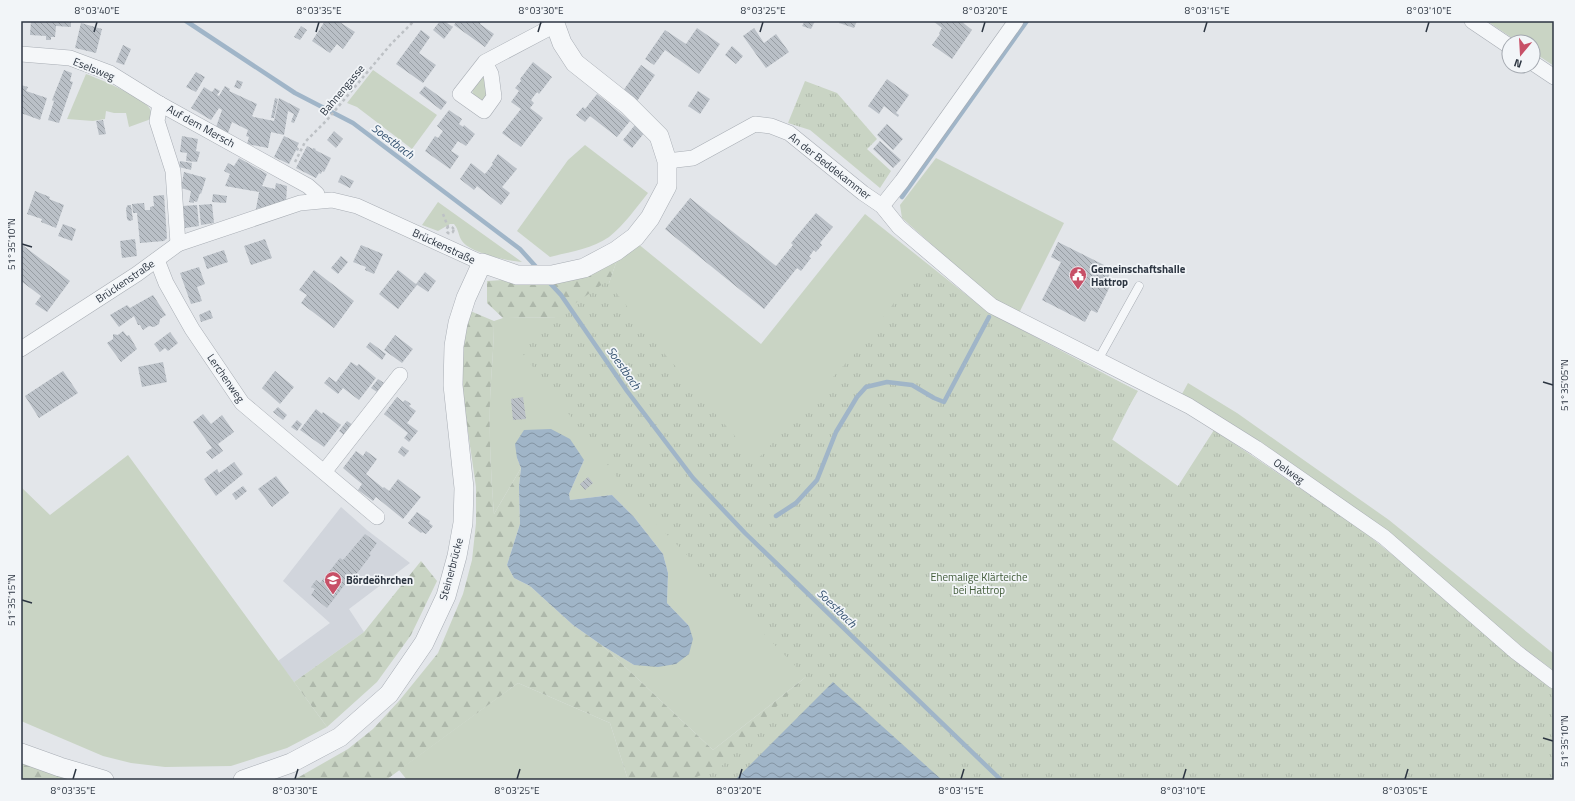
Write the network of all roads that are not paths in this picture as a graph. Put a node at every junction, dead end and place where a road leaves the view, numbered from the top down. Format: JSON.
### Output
{"nodes":[{"id":1,"x":1016,"y":21,"type":"edge"},
{"id":2,"x":1472,"y":21,"type":"edge"},
{"id":3,"x":554,"y":23,"type":"edge"},
{"id":4,"x":1501,"y":41,"type":"edge"},
{"id":5,"x":21,"y":54,"type":"edge"},
{"id":6,"x":485,"y":62,"type":"dead end"},
{"id":7,"x":1541,"y":68,"type":"edge"},
{"id":8,"x":1554,"y":77,"type":"edge"},
{"id":9,"x":160,"y":104,"type":"junction"},
{"id":10,"x":667,"y":162,"type":"junction"},
{"id":11,"x":318,"y":200,"type":"junction"},
{"id":12,"x":882,"y":206,"type":"junction"},
{"id":13,"x":178,"y":244,"type":"junction"},
{"id":14,"x":157,"y":260,"type":"junction"},
{"id":15,"x":482,"y":263,"type":"junction"},
{"id":16,"x":1139,"y":286,"type":"dead end"},
{"id":17,"x":992,"y":306,"type":"joint"},
{"id":18,"x":21,"y":349,"type":"edge"},
{"id":19,"x":1098,"y":360,"type":"junction"},
{"id":20,"x":400,"y":375,"type":"dead end"},
{"id":21,"x":324,"y":472,"type":"junction"},
{"id":22,"x":377,"y":517,"type":"dead end"},
{"id":23,"x":1554,"y":681,"type":"edge"},
{"id":24,"x":21,"y":753,"type":"edge"},
{"id":25,"x":104,"y":780,"type":"edge"},
{"id":26,"x":243,"y":780,"type":"edge"}],
"edges":[{"from":1,"to":12,"type":"street","name":"An der Beddekammer"},
{"from":2,"to":4,"type":"street"},
{"from":3,"to":6,"type":"street","name":"Brückenstraße"},
{"from":3,"to":10,"type":"street","name":"Brückenstraße"},
{"from":5,"to":9,"type":"street","name":"Eselsweg"},
{"from":7,"to":8,"type":"street"},
{"from":9,"to":11,"type":"street","name":"Auf dem Mersch"},
{"from":9,"to":13,"type":"street","name":"Auf dem Mersch"},
{"from":10,"to":12,"type":"street","name":"An der Beddekammer"},
{"from":10,"to":15,"type":"street","name":"Brückenstraße"},
{"from":11,"to":13,"type":"street","name":"Brückenstraße"},
{"from":11,"to":15,"type":"street","name":"Brückenstraße"},
{"from":12,"to":17,"type":"street","name":"An der Beddekammer"},
{"from":13,"to":14,"type":"street","name":"Brückenstraße"},
{"from":14,"to":18,"type":"street","name":"Brückenstraße"},
{"from":14,"to":21,"type":"street","name":"Lerchenweg"},
{"from":15,"to":26,"type":"street","name":"Steinerbrücke"},
{"from":16,"to":19,"type":"lane"},
{"from":17,"to":19,"type":"street","name":"Oelweg"},
{"from":19,"to":23,"type":"street","name":"Oelweg"},
{"from":20,"to":21,"type":"street"},
{"from":21,"to":22,"type":"street","name":"Lerchenweg"},
{"from":24,"to":25,"type":"street"}]}
